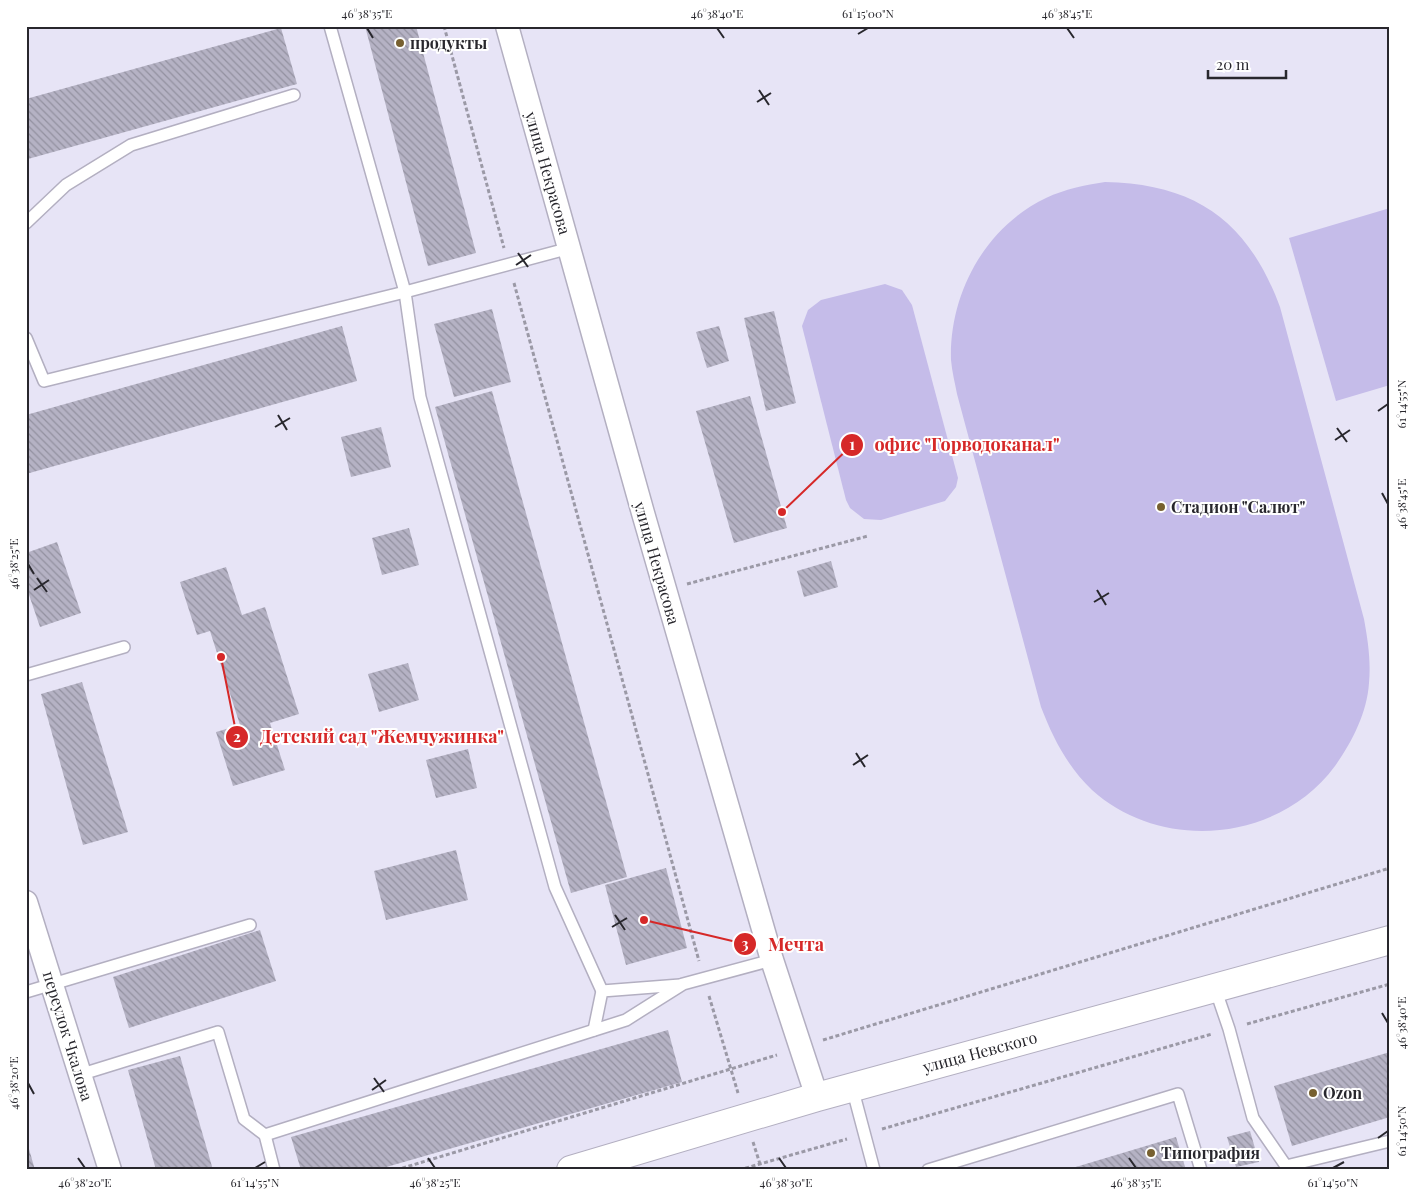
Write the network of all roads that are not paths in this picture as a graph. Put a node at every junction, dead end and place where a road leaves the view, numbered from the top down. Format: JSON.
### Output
{"nodes":[{"id":1,"x":330,"y":26,"type":"edge"},
{"id":2,"x":507,"y":26,"type":"edge"},
{"id":3,"x":294,"y":94,"type":"dead end"},
{"id":4,"x":26,"y":224,"type":"edge"},
{"id":5,"x":570,"y":248,"type":"junction"},
{"id":6,"x":405,"y":292,"type":"junction"},
{"id":7,"x":26,"y":338,"type":"edge"},
{"id":8,"x":124,"y":647,"type":"dead end"},
{"id":9,"x":26,"y":674,"type":"edge"},
{"id":10,"x":26,"y":902,"type":"edge"},
{"id":11,"x":250,"y":925,"type":"dead end"},
{"id":12,"x":1390,"y":940,"type":"edge"},
{"id":13,"x":772,"y":960,"type":"junction"},
{"id":14,"x":52,"y":984,"type":"junction"},
{"id":15,"x":683,"y":984,"type":"junction"},
{"id":16,"x":1215,"y":988,"type":"junction"},
{"id":17,"x":602,"y":991,"type":"junction"},
{"id":18,"x":26,"y":992,"type":"edge"},
{"id":19,"x":594,"y":1030,"type":"junction"},
{"id":20,"x":80,"y":1075,"type":"junction"},
{"id":21,"x":852,"y":1087,"type":"junction"},
{"id":22,"x":817,"y":1097,"type":"junction"},
{"id":23,"x":265,"y":1135,"type":"junction"},
{"id":24,"x":1390,"y":1140,"type":"edge"},
{"id":25,"x":110,"y":1170,"type":"edge"},
{"id":26,"x":274,"y":1170,"type":"edge"},
{"id":27,"x":571,"y":1170,"type":"edge"},
{"id":28,"x":874,"y":1170,"type":"edge"},
{"id":29,"x":928,"y":1170,"type":"edge"},
{"id":30,"x":1201,"y":1170,"type":"edge"}],
"edges":[{"from":1,"to":6,"type":"lane"},
{"from":2,"to":5,"type":"street","name":"улица Некрасова"},
{"from":3,"to":4,"type":"lane"},
{"from":5,"to":6,"type":"lane"},
{"from":5,"to":13,"type":"street","name":"улица Некрасова"},
{"from":6,"to":7,"type":"lane"},
{"from":6,"to":17,"type":"lane"},
{"from":8,"to":9,"type":"lane"},
{"from":10,"to":14,"type":"street","name":"переулок Чкалова"},
{"from":11,"to":14,"type":"lane"},
{"from":12,"to":16,"type":"street","name":"улица Невского"},
{"from":13,"to":15,"type":"lane"},
{"from":13,"to":22,"type":"street","name":"улица Некрасова"},
{"from":14,"to":18,"type":"lane"},
{"from":14,"to":20,"type":"street","name":"переулок Чкалова"},
{"from":15,"to":17,"type":"lane"},
{"from":15,"to":19,"type":"lane"},
{"from":16,"to":21,"type":"street","name":"улица Невского"},
{"from":16,"to":24,"type":"lane"},
{"from":17,"to":19,"type":"lane"},
{"from":19,"to":23,"type":"lane"},
{"from":20,"to":23,"type":"lane"},
{"from":20,"to":25,"type":"street","name":"переулок Чкалова"},
{"from":21,"to":22,"type":"street","name":"улица Невского"},
{"from":21,"to":28,"type":"lane"},
{"from":22,"to":27,"type":"street","name":"улица Невского"},
{"from":23,"to":26,"type":"lane"},
{"from":29,"to":30,"type":"lane"}]}
